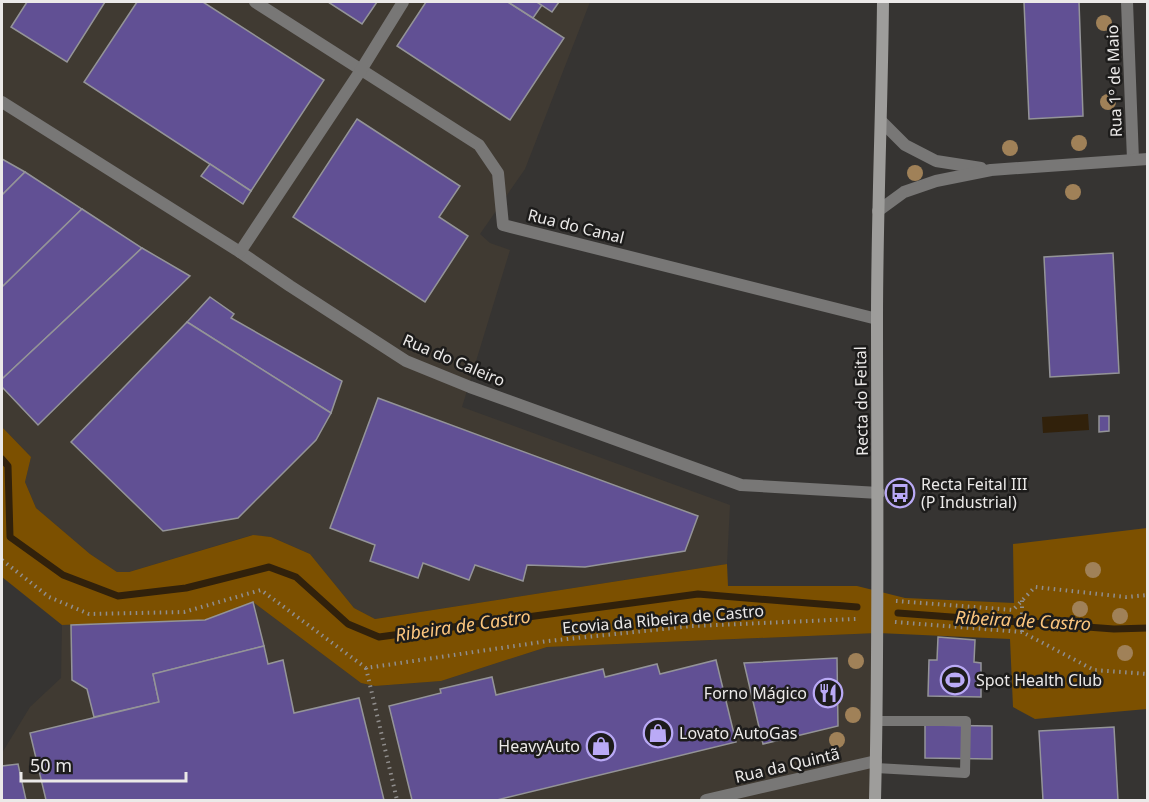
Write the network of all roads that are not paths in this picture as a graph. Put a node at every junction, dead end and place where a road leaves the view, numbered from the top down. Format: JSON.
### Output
{"nodes":[{"id":1,"x":255,"y":2,"type":"edge"},
{"id":2,"x":403,"y":2,"type":"edge"},
{"id":3,"x":883,"y":2,"type":"edge"},
{"id":4,"x":1127,"y":2,"type":"edge"},
{"id":5,"x":361,"y":70,"type":"junction"},
{"id":6,"x":2,"y":102,"type":"edge"},
{"id":7,"x":882,"y":122,"type":"junction"},
{"id":8,"x":1148,"y":159,"type":"edge"},
{"id":9,"x":1133,"y":160,"type":"junction"},
{"id":10,"x":991,"y":170,"type":"junction"},
{"id":11,"x":878,"y":211,"type":"junction"},
{"id":12,"x":240,"y":252,"type":"junction"},
{"id":13,"x":877,"y":319,"type":"junction"},
{"id":14,"x":879,"y":494,"type":"junction"},
{"id":15,"x":877,"y":721,"type":"junction"},
{"id":16,"x":876,"y":764,"type":"junction"},
{"id":17,"x":706,"y":801,"type":"edge"},
{"id":18,"x":875,"y":801,"type":"edge"}],
"edges":[{"from":1,"to":5,"type":"street","name":"Rua do Canal"},
{"from":2,"to":5,"type":"street"},
{"from":3,"to":7,"type":"street","name":"Recta do Feital"},
{"from":4,"to":9,"type":"street","name":"Rua 1º de Maio"},
{"from":5,"to":12,"type":"street"},
{"from":5,"to":13,"type":"street","name":"Rua do Canal"},
{"from":6,"to":12,"type":"street","name":"Rua do Caleiro"},
{"from":7,"to":10,"type":"street"},
{"from":7,"to":11,"type":"street","name":"Recta do Feital"},
{"from":8,"to":9,"type":"street"},
{"from":9,"to":10,"type":"street"},
{"from":10,"to":11,"type":"street"},
{"from":11,"to":13,"type":"street","name":"Recta do Feital"},
{"from":12,"to":14,"type":"street","name":"Rua do Caleiro"},
{"from":13,"to":14,"type":"street","name":"Recta do Feital"},
{"from":14,"to":15,"type":"street","name":"Recta do Feital"},
{"from":15,"to":16,"type":"street","name":"Recta do Feital"},
{"from":15,"to":16,"type":"lane"},
{"from":16,"to":17,"type":"street","name":"Rua da Quintã"},
{"from":16,"to":18,"type":"street","name":"Recta do Feital"}]}
